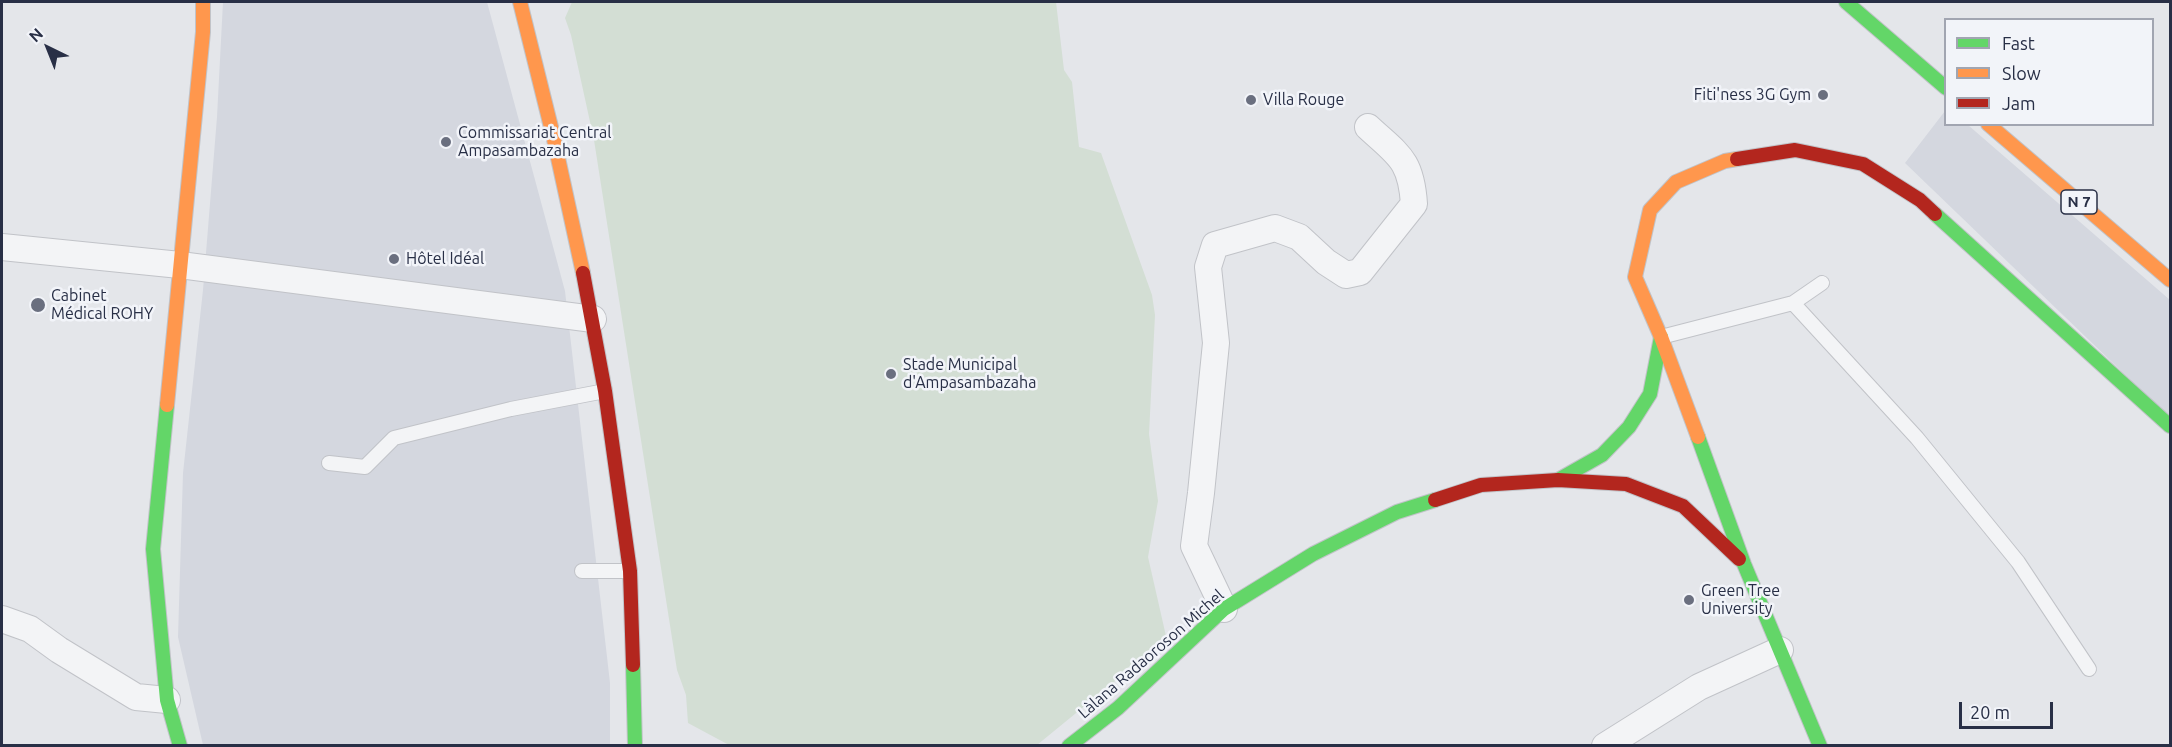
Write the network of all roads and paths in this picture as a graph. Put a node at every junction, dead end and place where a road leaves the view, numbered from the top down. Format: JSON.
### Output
{"nodes":[{"id":1,"x":203,"y":2,"type":"edge"},
{"id":2,"x":520,"y":2,"type":"edge"},
{"id":3,"x":1846,"y":2,"type":"edge"},
{"id":4,"x":1944,"y":86,"type":"edge"},
{"id":5,"x":1990,"y":126,"type":"edge"},
{"id":6,"x":1368,"y":127,"type":"dead end"},
{"id":7,"x":2,"y":247,"type":"edge"},
{"id":8,"x":180,"y":265,"type":"junction"},
{"id":9,"x":2170,"y":280,"type":"edge"},
{"id":10,"x":1822,"y":283,"type":"dead end"},
{"id":11,"x":1793,"y":303,"type":"junction"},
{"id":12,"x":593,"y":319,"type":"junction"},
{"id":13,"x":1661,"y":337,"type":"junction"},
{"id":14,"x":604,"y":391,"type":"junction"},
{"id":15,"x":2170,"y":426,"type":"edge"},
{"id":16,"x":329,"y":463,"type":"dead end"},
{"id":17,"x":1558,"y":480,"type":"junction"},
{"id":18,"x":1744,"y":564,"type":"junction"},
{"id":19,"x":630,"y":571,"type":"junction"},
{"id":20,"x":582,"y":572,"type":"dead end"},
{"id":21,"x":1224,"y":609,"type":"junction"},
{"id":22,"x":2,"y":619,"type":"edge"},
{"id":23,"x":1780,"y":650,"type":"junction"},
{"id":24,"x":2089,"y":669,"type":"dead end"},
{"id":25,"x":167,"y":700,"type":"junction"},
{"id":26,"x":180,"y":746,"type":"edge"},
{"id":27,"x":635,"y":746,"type":"edge"},
{"id":28,"x":1069,"y":746,"type":"edge"},
{"id":29,"x":1605,"y":746,"type":"edge"},
{"id":30,"x":1820,"y":746,"type":"edge"}],
"edges":[{"from":1,"to":8,"type":"street"},
{"from":2,"to":12,"type":"street"},
{"from":3,"to":4,"type":"street"},
{"from":5,"to":9,"type":"street","number":"N 7"},
{"from":6,"to":21,"type":"street"},
{"from":7,"to":8,"type":"street"},
{"from":8,"to":12,"type":"street"},
{"from":8,"to":25,"type":"street"},
{"from":10,"to":11,"type":"lane"},
{"from":11,"to":13,"type":"lane"},
{"from":11,"to":24,"type":"lane"},
{"from":12,"to":14,"type":"street"},
{"from":13,"to":15,"type":"street"},
{"from":13,"to":17,"type":"street"},
{"from":13,"to":18,"type":"street"},
{"from":14,"to":16,"type":"lane"},
{"from":14,"to":19,"type":"street"},
{"from":17,"to":18,"type":"street","name":"Làlana Radaoroson Michel"},
{"from":17,"to":21,"type":"street","name":"Làlana Radaoroson Michel"},
{"from":18,"to":23,"type":"street"},
{"from":19,"to":20,"type":"lane"},
{"from":19,"to":27,"type":"street"},
{"from":21,"to":28,"type":"street","name":"Làlana Radaoroson Michel"},
{"from":22,"to":25,"type":"street"},
{"from":23,"to":29,"type":"street"},
{"from":23,"to":30,"type":"street"},
{"from":25,"to":26,"type":"street"}]}
